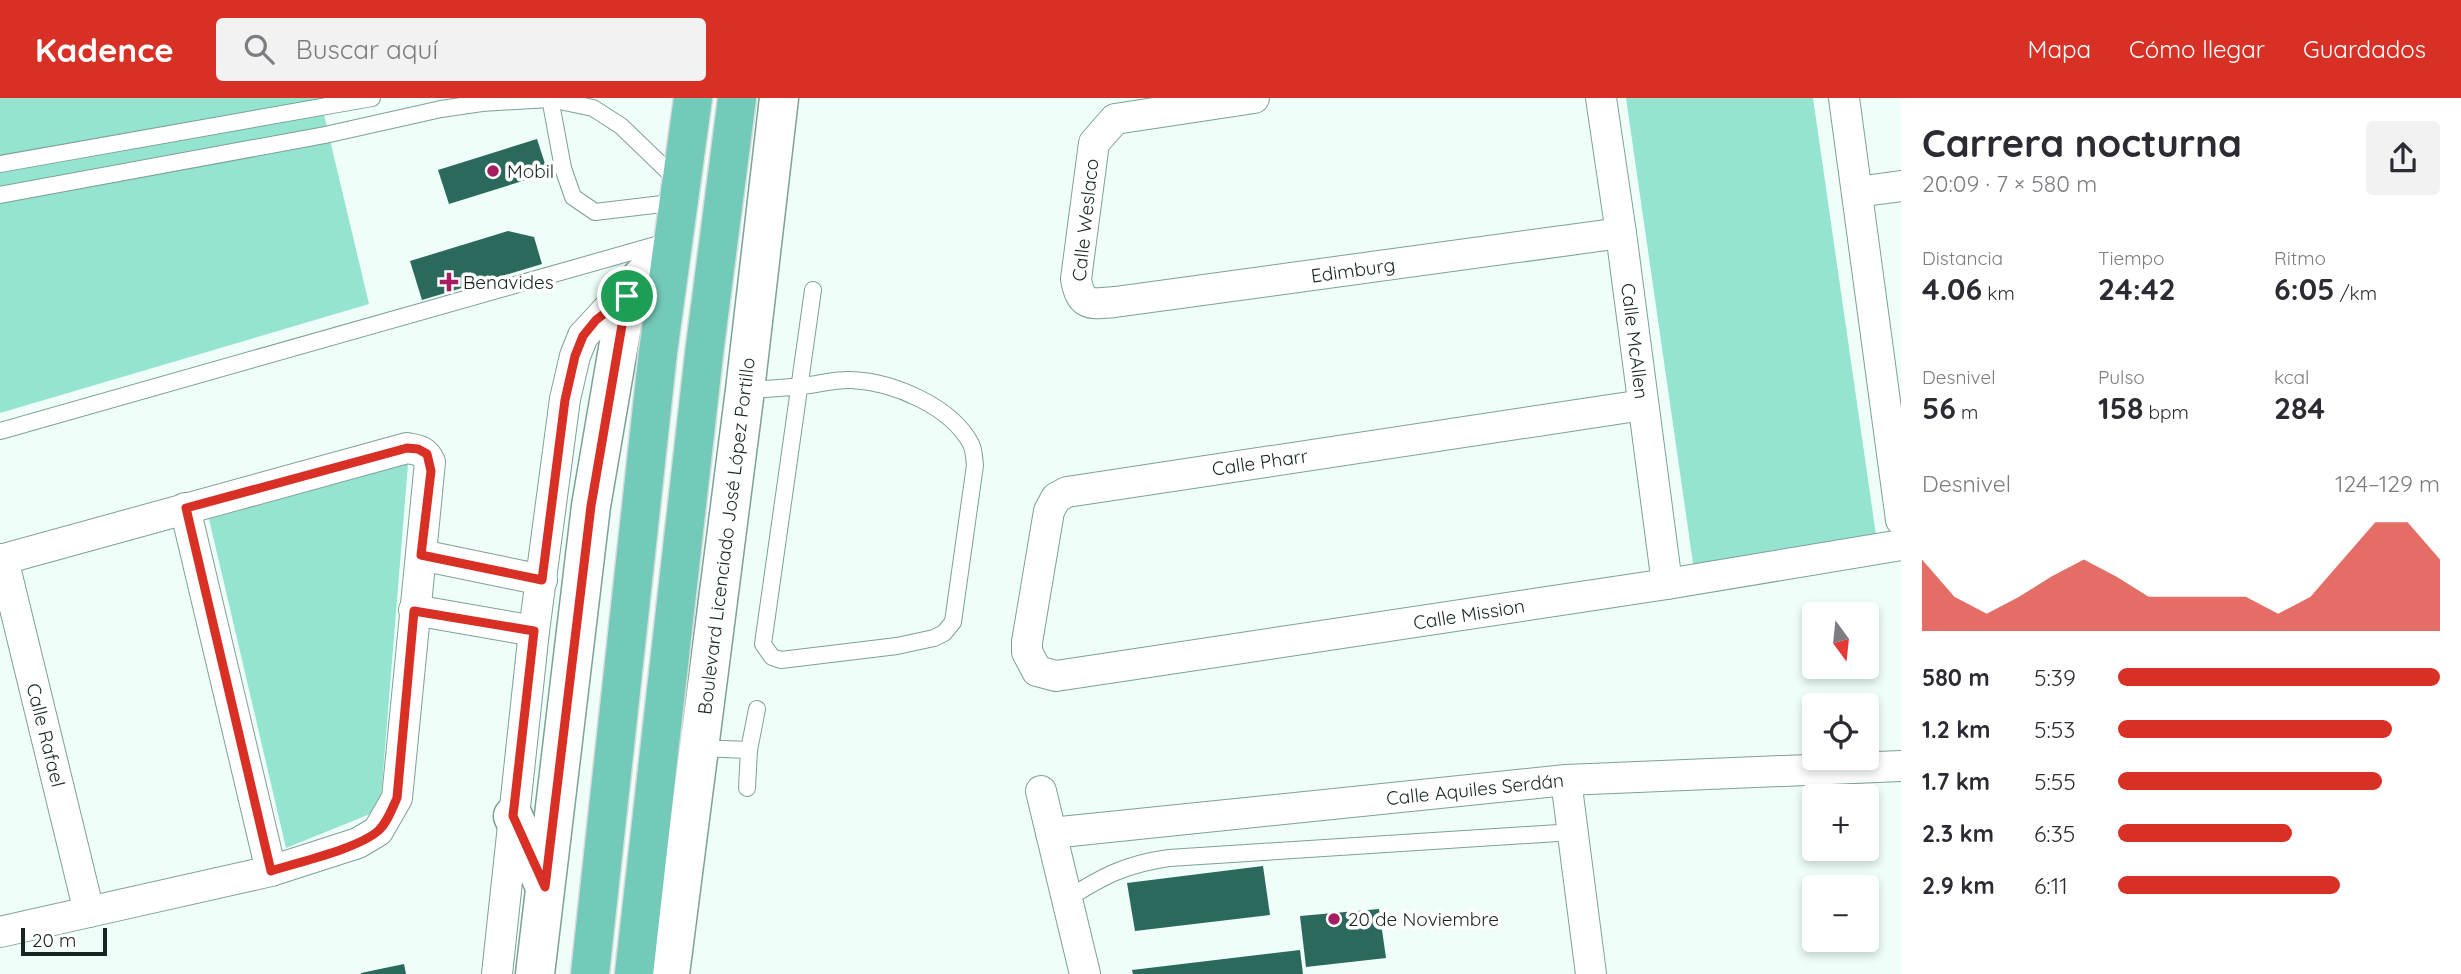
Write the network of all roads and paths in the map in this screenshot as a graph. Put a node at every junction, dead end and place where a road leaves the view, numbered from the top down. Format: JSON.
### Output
{"nodes":[{"id":1,"x":372,"y":98,"type":"edge"},
{"id":2,"x":693,"y":98,"type":"edge"},
{"id":3,"x":737,"y":98,"type":"edge"},
{"id":4,"x":779,"y":98,"type":"edge"},
{"id":5,"x":1254,"y":98,"type":"edge"},
{"id":6,"x":1601,"y":98,"type":"edge"},
{"id":7,"x":1844,"y":98,"type":"edge"},
{"id":8,"x":550,"y":99,"type":"edge"},
{"id":9,"x":318,"y":108,"type":"junction"},
{"id":10,"x":325,"y":135,"type":"junction"},
{"id":11,"x":88,"y":149,"type":"junction"},
{"id":12,"x":0,"y":164,"type":"edge"},
{"id":13,"x":95,"y":177,"type":"junction"},
{"id":14,"x":1901,"y":186,"type":"edge"},
{"id":15,"x":1857,"y":192,"type":"junction"},
{"id":16,"x":680,"y":193,"type":"junction"},
{"id":17,"x":0,"y":195,"type":"edge"},
{"id":18,"x":1621,"y":233,"type":"junction"},
{"id":19,"x":671,"y":245,"type":"junction"},
{"id":20,"x":813,"y":290,"type":"dead end"},
{"id":21,"x":627,"y":296,"type":"junction"},
{"id":22,"x":1084,"y":301,"type":"joint"},
{"id":23,"x":1891,"y":367,"type":"edge"},
{"id":24,"x":801,"y":386,"type":"junction"},
{"id":25,"x":745,"y":390,"type":"junction"},
{"id":26,"x":1643,"y":405,"type":"junction"},
{"id":27,"x":0,"y":431,"type":"edge"},
{"id":28,"x":186,"y":508,"type":"junction"},
{"id":29,"x":1901,"y":520,"type":"edge"},
{"id":30,"x":1901,"y":545,"type":"edge"},
{"id":31,"x":421,"y":555,"type":"junction"},
{"id":32,"x":1,"y":559,"type":"edge"},
{"id":33,"x":542,"y":580,"type":"junction"},
{"id":34,"x":1667,"y":584,"type":"junction"},
{"id":35,"x":414,"y":611,"type":"junction"},
{"id":36,"x":534,"y":631,"type":"junction"},
{"id":37,"x":1037,"y":671,"type":"joint"},
{"id":38,"x":757,"y":709,"type":"dead end"},
{"id":39,"x":698,"y":748,"type":"junction"},
{"id":40,"x":749,"y":750,"type":"junction"},
{"id":41,"x":1901,"y":766,"type":"edge"},
{"id":42,"x":1566,"y":780,"type":"junction"},
{"id":43,"x":747,"y":788,"type":"dead end"},
{"id":44,"x":1041,"y":792,"type":"dead end"},
{"id":45,"x":513,"y":816,"type":"junction"},
{"id":46,"x":1051,"y":832,"type":"junction"},
{"id":47,"x":1573,"y":832,"type":"junction"},
{"id":48,"x":271,"y":871,"type":"junction"},
{"id":49,"x":545,"y":887,"type":"junction"},
{"id":50,"x":1067,"y":899,"type":"junction"},
{"id":51,"x":89,"y":912,"type":"junction"},
{"id":52,"x":0,"y":932,"type":"edge"},
{"id":53,"x":497,"y":974,"type":"edge"},
{"id":54,"x":535,"y":974,"type":"edge"},
{"id":55,"x":590,"y":974,"type":"edge"},
{"id":56,"x":634,"y":974,"type":"edge"},
{"id":57,"x":670,"y":974,"type":"edge"},
{"id":58,"x":1084,"y":974,"type":"edge"},
{"id":59,"x":1591,"y":974,"type":"edge"}],
"edges":[{"from":1,"to":9,"type":"lane"},
{"from":2,"to":16,"type":"highway"},
{"from":3,"to":56,"type":"highway"},
{"from":4,"to":25,"type":"street","name":"Boulevard Licenciado José López Portillo"},
{"from":5,"to":22,"type":"street","name":"Calle Weslaco"},
{"from":6,"to":18,"type":"street","name":"Calle McAllen"},
{"from":7,"to":15,"type":"street"},
{"from":8,"to":10,"type":"lane"},
{"from":8,"to":16,"type":"lane"},
{"from":8,"to":16,"type":"lane"},
{"from":9,"to":10,"type":"lane"},
{"from":9,"to":11,"type":"lane"},
{"from":10,"to":13,"type":"lane"},
{"from":11,"to":12,"type":"lane"},
{"from":11,"to":13,"type":"lane"},
{"from":13,"to":17,"type":"lane"},
{"from":14,"to":15,"type":"street"},
{"from":15,"to":23,"type":"street"},
{"from":16,"to":19,"type":"highway"},
{"from":18,"to":22,"type":"street","name":"Edimburg"},
{"from":18,"to":26,"type":"street","name":"Calle McAllen"},
{"from":19,"to":21,"type":"street"},
{"from":19,"to":27,"type":"lane"},
{"from":19,"to":55,"type":"highway"},
{"from":20,"to":24,"type":"lane"},
{"from":21,"to":33,"type":"street"},
{"from":21,"to":49,"type":"street"},
{"from":23,"to":29,"type":"street"},
{"from":24,"to":24,"type":"lane"},
{"from":24,"to":25,"type":"lane"},
{"from":25,"to":39,"type":"street","name":"Boulevard Licenciado José López Portillo"},
{"from":26,"to":34,"type":"street","name":"Calle McAllen"},
{"from":26,"to":37,"type":"street","name":"Calle Pharr"},
{"from":28,"to":31,"type":"street"},
{"from":28,"to":32,"type":"street"},
{"from":28,"to":48,"type":"street"},
{"from":30,"to":34,"type":"street","name":"Calle Mission"},
{"from":31,"to":33,"type":"street"},
{"from":31,"to":35,"type":"street"},
{"from":32,"to":51,"type":"street","name":"Calle Rafael"},
{"from":33,"to":36,"type":"street"},
{"from":34,"to":37,"type":"street","name":"Calle Mission"},
{"from":35,"to":36,"type":"street"},
{"from":35,"to":48,"type":"street"},
{"from":36,"to":45,"type":"street"},
{"from":38,"to":40,"type":"lane"},
{"from":39,"to":40,"type":"lane"},
{"from":39,"to":57,"type":"street","name":"Boulevard Licenciado José López Portillo"},
{"from":40,"to":43,"type":"lane"},
{"from":41,"to":42,"type":"street","name":"Calle Aquiles Serdán"},
{"from":42,"to":46,"type":"street","name":"Calle Aquiles Serdán"},
{"from":42,"to":47,"type":"street"},
{"from":44,"to":46,"type":"street"},
{"from":45,"to":49,"type":"street"},
{"from":45,"to":53,"type":"street"},
{"from":46,"to":50,"type":"street"},
{"from":47,"to":50,"type":"lane"},
{"from":47,"to":59,"type":"street"},
{"from":48,"to":51,"type":"street"},
{"from":49,"to":54,"type":"street"},
{"from":50,"to":58,"type":"street"},
{"from":51,"to":52,"type":"street"}]}
